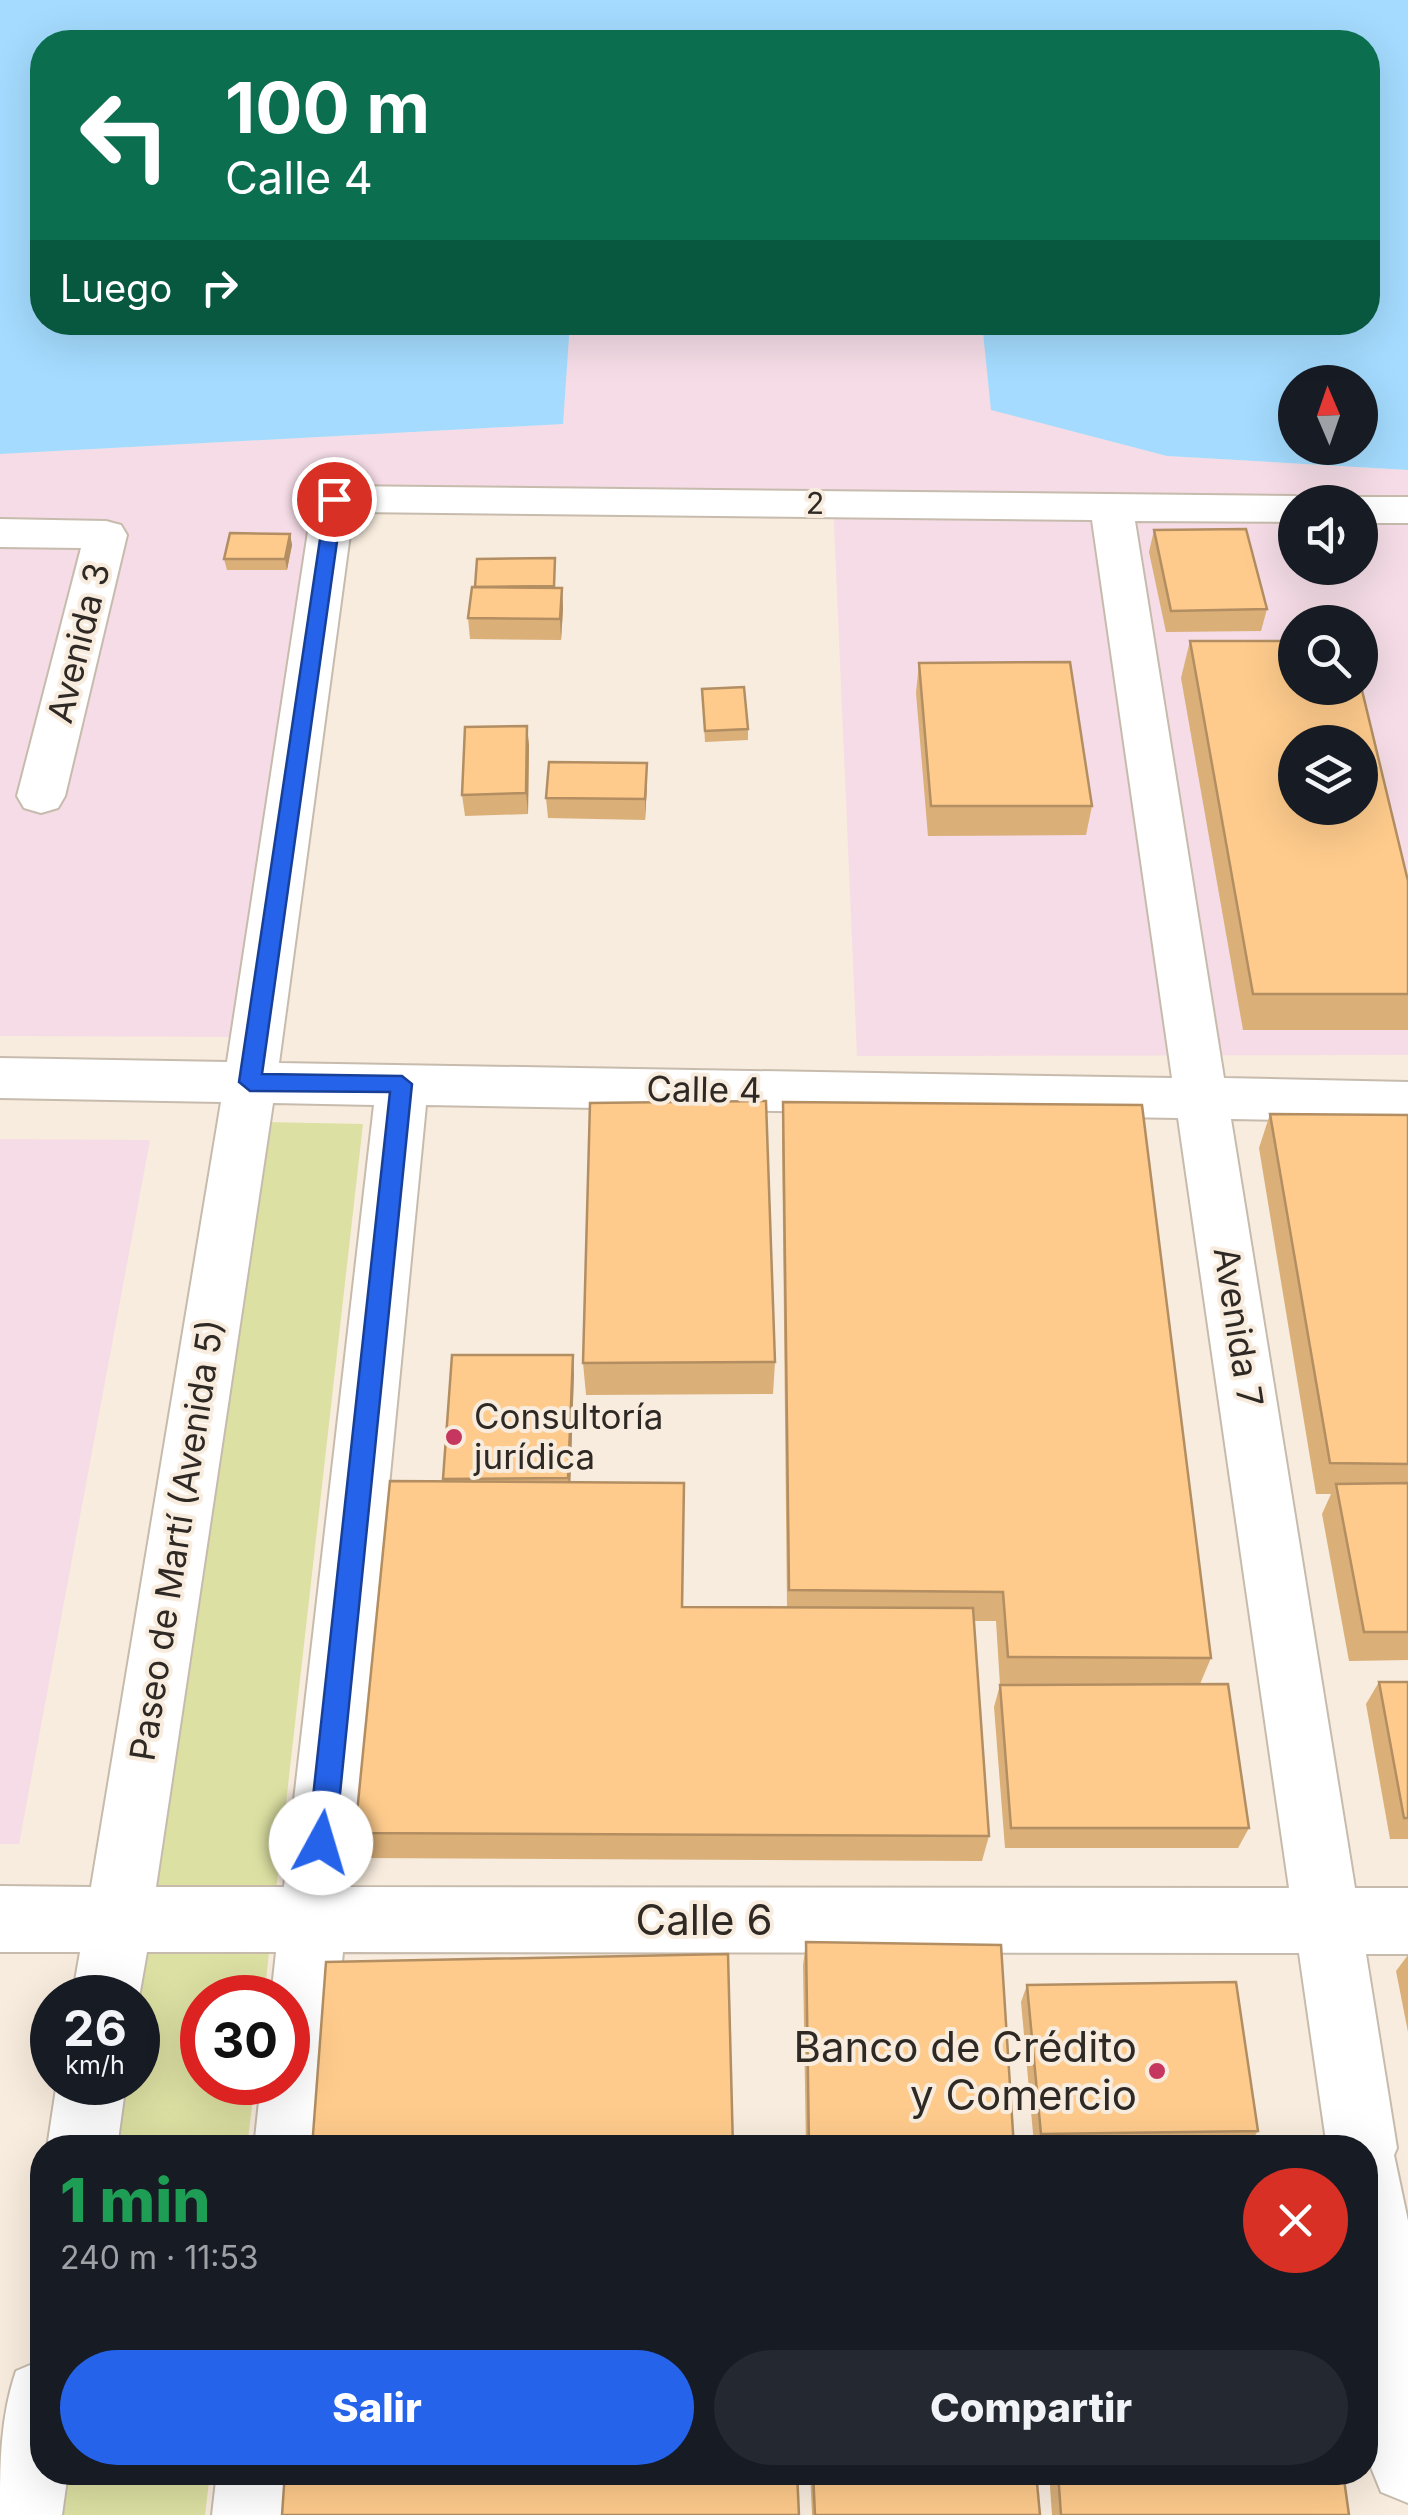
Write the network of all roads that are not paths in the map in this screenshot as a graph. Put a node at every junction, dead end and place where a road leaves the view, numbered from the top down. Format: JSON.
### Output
{"nodes":[{"id":1,"x":334,"y":499,"type":"joint"},
{"id":2,"x":1111,"y":506,"type":"junction"},
{"id":3,"x":1278,"y":509,"type":"edge"},
{"id":4,"x":1378,"y":510,"type":"edge"},
{"id":5,"x":1408,"y":510,"type":"edge"},
{"id":6,"x":0,"y":533,"type":"edge"},
{"id":7,"x":41,"y":796,"type":"dead end"},
{"id":8,"x":0,"y":1078,"type":"edge"},
{"id":9,"x":250,"y":1082,"type":"junction"},
{"id":10,"x":402,"y":1084,"type":"junction"},
{"id":11,"x":1202,"y":1098,"type":"junction"},
{"id":12,"x":1408,"y":1102,"type":"edge"},
{"id":13,"x":0,"y":1919,"type":"edge"},
{"id":14,"x":118,"y":1919,"type":"junction"},
{"id":15,"x":313,"y":1919,"type":"junction"},
{"id":16,"x":1329,"y":1921,"type":"junction"},
{"id":17,"x":1408,"y":1921,"type":"edge"},
{"id":18,"x":109,"y":1975,"type":"edge"},
{"id":19,"x":89,"y":2105,"type":"edge"},
{"id":20,"x":84,"y":2135,"type":"edge"},
{"id":21,"x":290,"y":2135,"type":"edge"},
{"id":22,"x":1360,"y":2135,"type":"edge"},
{"id":23,"x":1378,"y":2259,"type":"edge"},
{"id":24,"x":1408,"y":2465,"type":"edge"},
{"id":25,"x":30,"y":2476,"type":"edge"},
{"id":26,"x":253,"y":2485,"type":"edge"},
{"id":27,"x":24,"y":2515,"type":"edge"},
{"id":28,"x":250,"y":2515,"type":"edge"}],
"edges":[{"from":1,"to":2,"type":"street","name":"2"},
{"from":1,"to":9,"type":"street","name":"Paseo de Martí (Avenida 5)"},
{"from":2,"to":3,"type":"street","name":"2"},
{"from":2,"to":11,"type":"street","name":"Avenida 7"},
{"from":4,"to":5,"type":"street"},
{"from":6,"to":7,"type":"street","name":"Avenida 3"},
{"from":8,"to":9,"type":"street","name":"Calle 4"},
{"from":9,"to":10,"type":"street","name":"Calle 4"},
{"from":9,"to":14,"type":"street","name":"Paseo de Martí (Avenida 5)"},
{"from":10,"to":11,"type":"street","name":"Calle 4"},
{"from":10,"to":15,"type":"street"},
{"from":11,"to":12,"type":"street","name":"Calle 4"},
{"from":11,"to":16,"type":"street","name":"Avenida 7"},
{"from":13,"to":14,"type":"street","name":"Calle 6"},
{"from":14,"to":15,"type":"street","name":"Calle 6"},
{"from":14,"to":18,"type":"street","name":"Paseo de Martí (Avenida 5)"},
{"from":15,"to":16,"type":"street","name":"Calle 6"},
{"from":15,"to":21,"type":"street"},
{"from":16,"to":17,"type":"street","name":"Calle 6"},
{"from":16,"to":22,"type":"street","name":"Avenida 7"},
{"from":19,"to":20,"type":"street"},
{"from":23,"to":24,"type":"street"},
{"from":25,"to":27,"type":"street"},
{"from":26,"to":28,"type":"street"}]}
